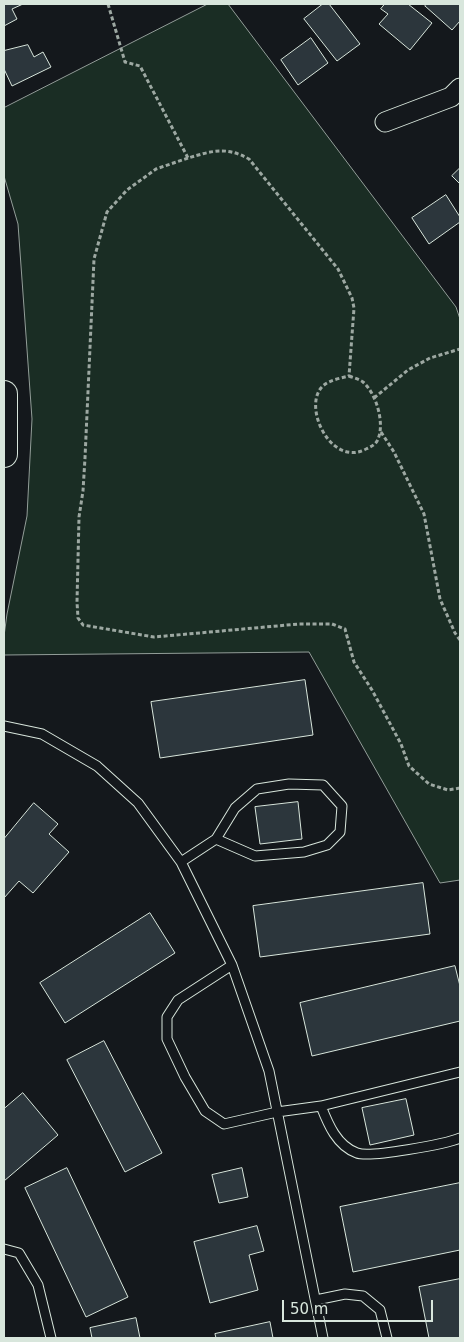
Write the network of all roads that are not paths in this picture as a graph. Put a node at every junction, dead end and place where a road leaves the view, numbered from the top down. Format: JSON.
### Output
{"nodes":[{"id":1,"x":460,"y":88,"type":"edge"},
{"id":2,"x":384,"y":122,"type":"dead end"},
{"id":3,"x":4,"y":394,"type":"edge"},
{"id":4,"x":4,"y":454,"type":"edge"},
{"id":5,"x":5,"y":729,"type":"edge"},
{"id":6,"x":216,"y":839,"type":"junction"},
{"id":7,"x":181,"y":862,"type":"junction"},
{"id":8,"x":232,"y":965,"type":"junction"},
{"id":9,"x":460,"y":1072,"type":"edge"},
{"id":10,"x":321,"y":1106,"type":"junction"},
{"id":11,"x":277,"y":1112,"type":"junction"},
{"id":12,"x":460,"y":1138,"type":"edge"},
{"id":13,"x":4,"y":1249,"type":"edge"},
{"id":14,"x":316,"y":1300,"type":"junction"},
{"id":15,"x":51,"y":1338,"type":"edge"},
{"id":16,"x":323,"y":1338,"type":"edge"},
{"id":17,"x":387,"y":1338,"type":"edge"}],
"edges":[{"from":1,"to":2,"type":"street"},
{"from":3,"to":4,"type":"main road"},
{"from":5,"to":7,"type":"lane"},
{"from":6,"to":6,"type":"lane"},
{"from":6,"to":7,"type":"lane"},
{"from":7,"to":8,"type":"lane"},
{"from":8,"to":11,"type":"lane"},
{"from":8,"to":11,"type":"lane"},
{"from":9,"to":10,"type":"lane"},
{"from":10,"to":11,"type":"lane"},
{"from":10,"to":12,"type":"lane"},
{"from":11,"to":14,"type":"lane"},
{"from":13,"to":15,"type":"lane"},
{"from":14,"to":16,"type":"lane"},
{"from":14,"to":17,"type":"lane"}]}
